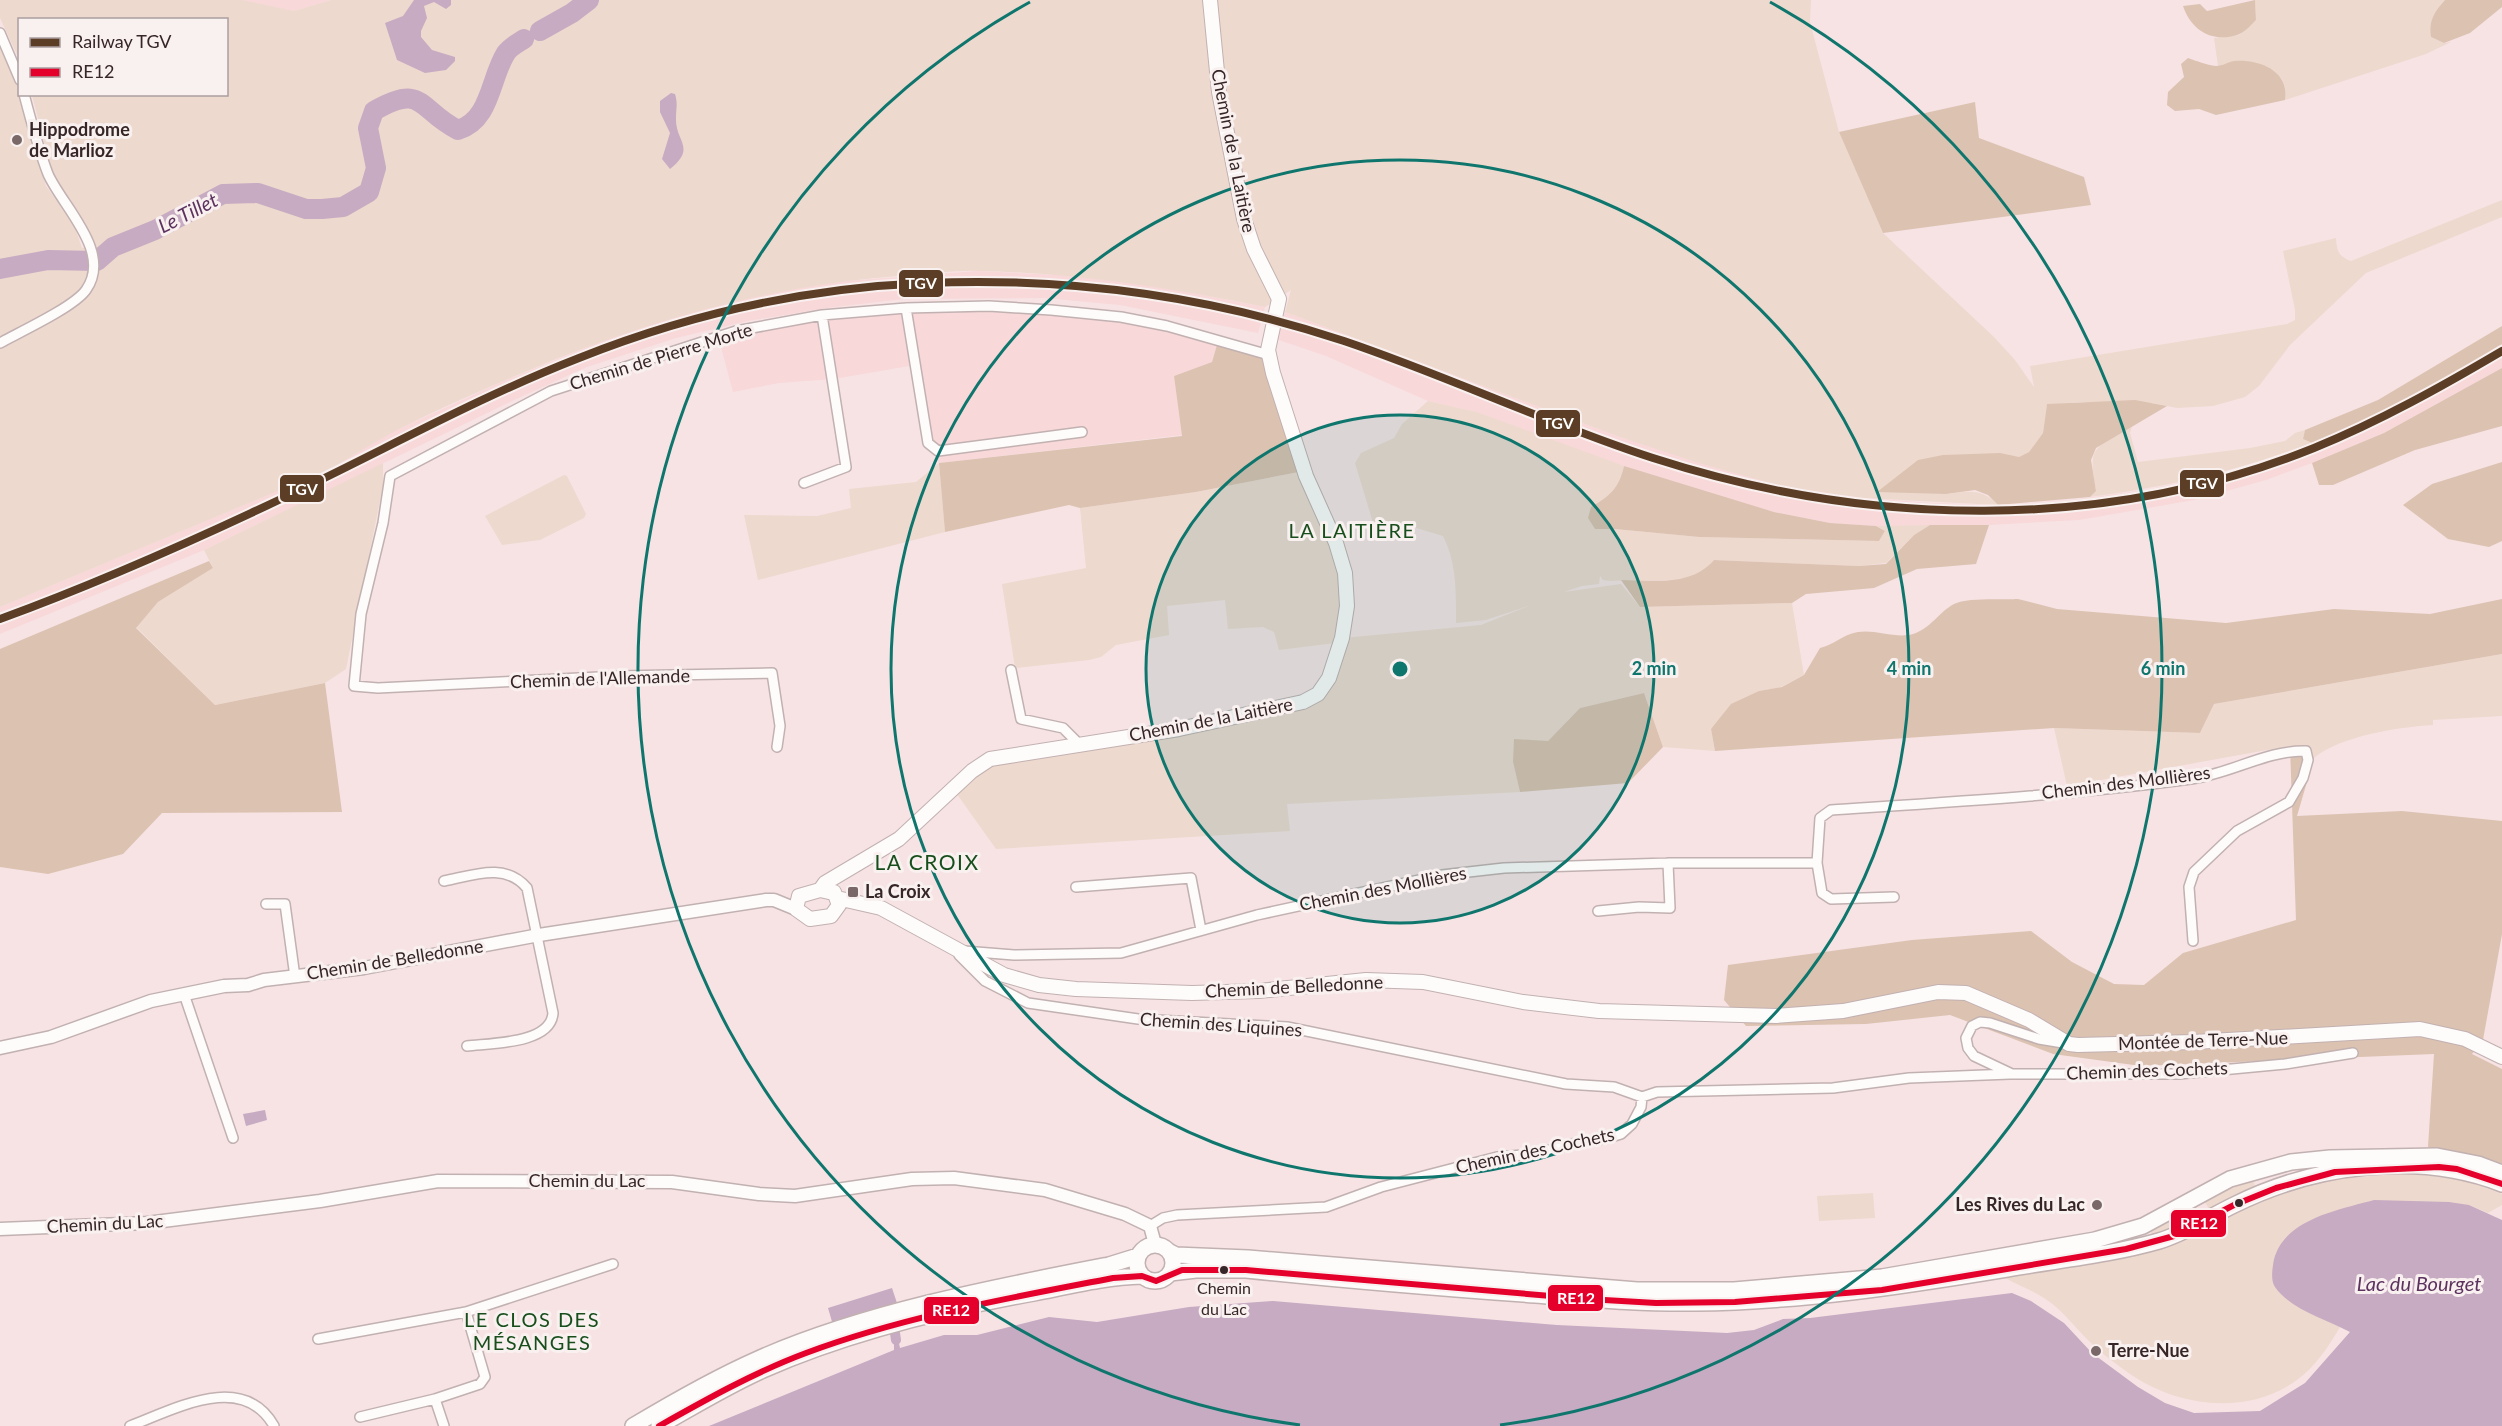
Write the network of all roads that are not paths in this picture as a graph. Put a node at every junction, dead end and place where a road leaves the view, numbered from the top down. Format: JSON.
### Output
{"nodes":[{"id":1,"x":1210,"y":0,"type":"edge"},
{"id":2,"x":0,"y":33,"type":"edge"},
{"id":3,"x":18,"y":75,"type":"edge"},
{"id":4,"x":25,"y":96,"type":"edge"},
{"id":5,"x":906,"y":308,"type":"junction"},
{"id":6,"x":822,"y":315,"type":"junction"},
{"id":7,"x":0,"y":343,"type":"edge"},
{"id":8,"x":1269,"y":353,"type":"junction"},
{"id":9,"x":1082,"y":432,"type":"dead end"},
{"id":10,"x":804,"y":483,"type":"dead end"},
{"id":11,"x":1011,"y":670,"type":"dead end"},
{"id":12,"x":354,"y":686,"type":"joint"},
{"id":13,"x":1080,"y":745,"type":"junction"},
{"id":14,"x":777,"y":747,"type":"dead end"},
{"id":15,"x":1668,"y":863,"type":"junction"},
{"id":16,"x":1817,"y":863,"type":"junction"},
{"id":17,"x":444,"y":881,"type":"dead end"},
{"id":18,"x":1076,"y":887,"type":"dead end"},
{"id":19,"x":1894,"y":897,"type":"dead end"},
{"id":20,"x":832,"y":898,"type":"junction"},
{"id":21,"x":797,"y":903,"type":"junction"},
{"id":22,"x":266,"y":904,"type":"dead end"},
{"id":23,"x":1598,"y":911,"type":"dead end"},
{"id":24,"x":1201,"y":930,"type":"junction"},
{"id":25,"x":539,"y":935,"type":"junction"},
{"id":26,"x":2193,"y":941,"type":"dead end"},
{"id":27,"x":956,"y":951,"type":"junction"},
{"id":28,"x":295,"y":977,"type":"junction"},
{"id":29,"x":184,"y":994,"type":"junction"},
{"id":30,"x":2069,"y":1044,"type":"junction"},
{"id":31,"x":467,"y":1046,"type":"dead end"},
{"id":32,"x":0,"y":1048,"type":"edge"},
{"id":33,"x":2353,"y":1053,"type":"dead end"},
{"id":34,"x":2502,"y":1057,"type":"edge"},
{"id":35,"x":2012,"y":1074,"type":"junction"},
{"id":36,"x":1642,"y":1097,"type":"junction"},
{"id":37,"x":233,"y":1138,"type":"dead end"},
{"id":38,"x":2502,"y":1173,"type":"edge"},
{"id":39,"x":2502,"y":1184,"type":"edge"},
{"id":40,"x":1150,"y":1226,"type":"junction"},
{"id":41,"x":0,"y":1228,"type":"edge"},
{"id":42,"x":1155,"y":1244,"type":"junction"},
{"id":43,"x":1170,"y":1252,"type":"junction"},
{"id":44,"x":1138,"y":1256,"type":"junction"},
{"id":45,"x":613,"y":1264,"type":"dead end"},
{"id":46,"x":1170,"y":1273,"type":"junction"},
{"id":47,"x":1142,"y":1276,"type":"junction"},
{"id":48,"x":1882,"y":1283,"type":"junction"},
{"id":49,"x":466,"y":1312,"type":"junction"},
{"id":50,"x":893,"y":1320,"type":"junction"},
{"id":51,"x":318,"y":1339,"type":"dead end"},
{"id":52,"x":435,"y":1399,"type":"junction"},
{"id":53,"x":360,"y":1417,"type":"dead end"},
{"id":54,"x":130,"y":1426,"type":"edge"},
{"id":55,"x":274,"y":1426,"type":"edge"},
{"id":56,"x":444,"y":1426,"type":"edge"},
{"id":57,"x":633,"y":1426,"type":"edge"},
{"id":58,"x":659,"y":1426,"type":"edge"}],
"edges":[{"from":1,"to":8,"type":"main road","name":"Chemin de la Laitière"},
{"from":2,"to":3,"type":"street"},
{"from":4,"to":7,"type":"street"},
{"from":5,"to":6,"type":"street","name":"Chemin de Pierre Morte"},
{"from":5,"to":8,"type":"street","name":"Chemin de Pierre Morte"},
{"from":5,"to":9,"type":"street"},
{"from":6,"to":10,"type":"street"},
{"from":6,"to":12,"type":"street","name":"Chemin de Pierre Morte"},
{"from":8,"to":13,"type":"main road","name":"Chemin de la Laitière"},
{"from":11,"to":13,"type":"street"},
{"from":12,"to":14,"type":"street","name":"Chemin de l'Allemande"},
{"from":13,"to":20,"type":"main road","name":"Chemin de la Laitière"},
{"from":15,"to":16,"type":"street","name":"Chemin des Mollières"},
{"from":15,"to":23,"type":"street"},
{"from":15,"to":24,"type":"street","name":"Chemin des Mollières"},
{"from":16,"to":19,"type":"street","name":"Chemin des Mollières"},
{"from":16,"to":26,"type":"street","name":"Chemin des Mollières"},
{"from":17,"to":25,"type":"street"},
{"from":18,"to":24,"type":"street"},
{"from":20,"to":21,"type":"main road"},
{"from":20,"to":21,"type":"main road"},
{"from":20,"to":27,"type":"main road","name":"Chemin de Belledonne"},
{"from":21,"to":25,"type":"street","name":"Chemin de Belledonne"},
{"from":22,"to":28,"type":"street"},
{"from":24,"to":27,"type":"street","name":"Chemin des Mollières"},
{"from":25,"to":28,"type":"street","name":"Chemin de Belledonne"},
{"from":25,"to":31,"type":"street"},
{"from":27,"to":30,"type":"main road","name":"Chemin de Belledonne"},
{"from":27,"to":36,"type":"street","name":"Chemin des Liquines"},
{"from":28,"to":29,"type":"street","name":"Chemin de Belledonne"},
{"from":29,"to":32,"type":"street","name":"Chemin de Belledonne"},
{"from":29,"to":37,"type":"street"},
{"from":30,"to":34,"type":"main road","name":"Montée de Terre-Nue"},
{"from":30,"to":35,"type":"street","name":"Chemin des Cochets"},
{"from":33,"to":35,"type":"street","name":"Chemin des Cochets"},
{"from":35,"to":36,"type":"street","name":"Chemin des Cochets"},
{"from":36,"to":40,"type":"street","name":"Chemin des Cochets"},
{"from":38,"to":48,"type":"main road"},
{"from":39,"to":48,"type":"main road"},
{"from":40,"to":41,"type":"street","name":"Chemin du Lac"},
{"from":40,"to":42,"type":"street"},
{"from":42,"to":43,"type":"main road"},
{"from":42,"to":44,"type":"main road"},
{"from":43,"to":46,"type":"main road"},
{"from":43,"to":48,"type":"main road"},
{"from":44,"to":47,"type":"main road"},
{"from":44,"to":50,"type":"main road"},
{"from":45,"to":49,"type":"street"},
{"from":46,"to":47,"type":"main road"},
{"from":46,"to":48,"type":"main road"},
{"from":47,"to":50,"type":"main road"},
{"from":49,"to":51,"type":"street"},
{"from":49,"to":52,"type":"street"},
{"from":50,"to":57,"type":"main road"},
{"from":50,"to":58,"type":"main road"},
{"from":52,"to":53,"type":"street"},
{"from":52,"to":56,"type":"street"},
{"from":54,"to":55,"type":"street"}]}
